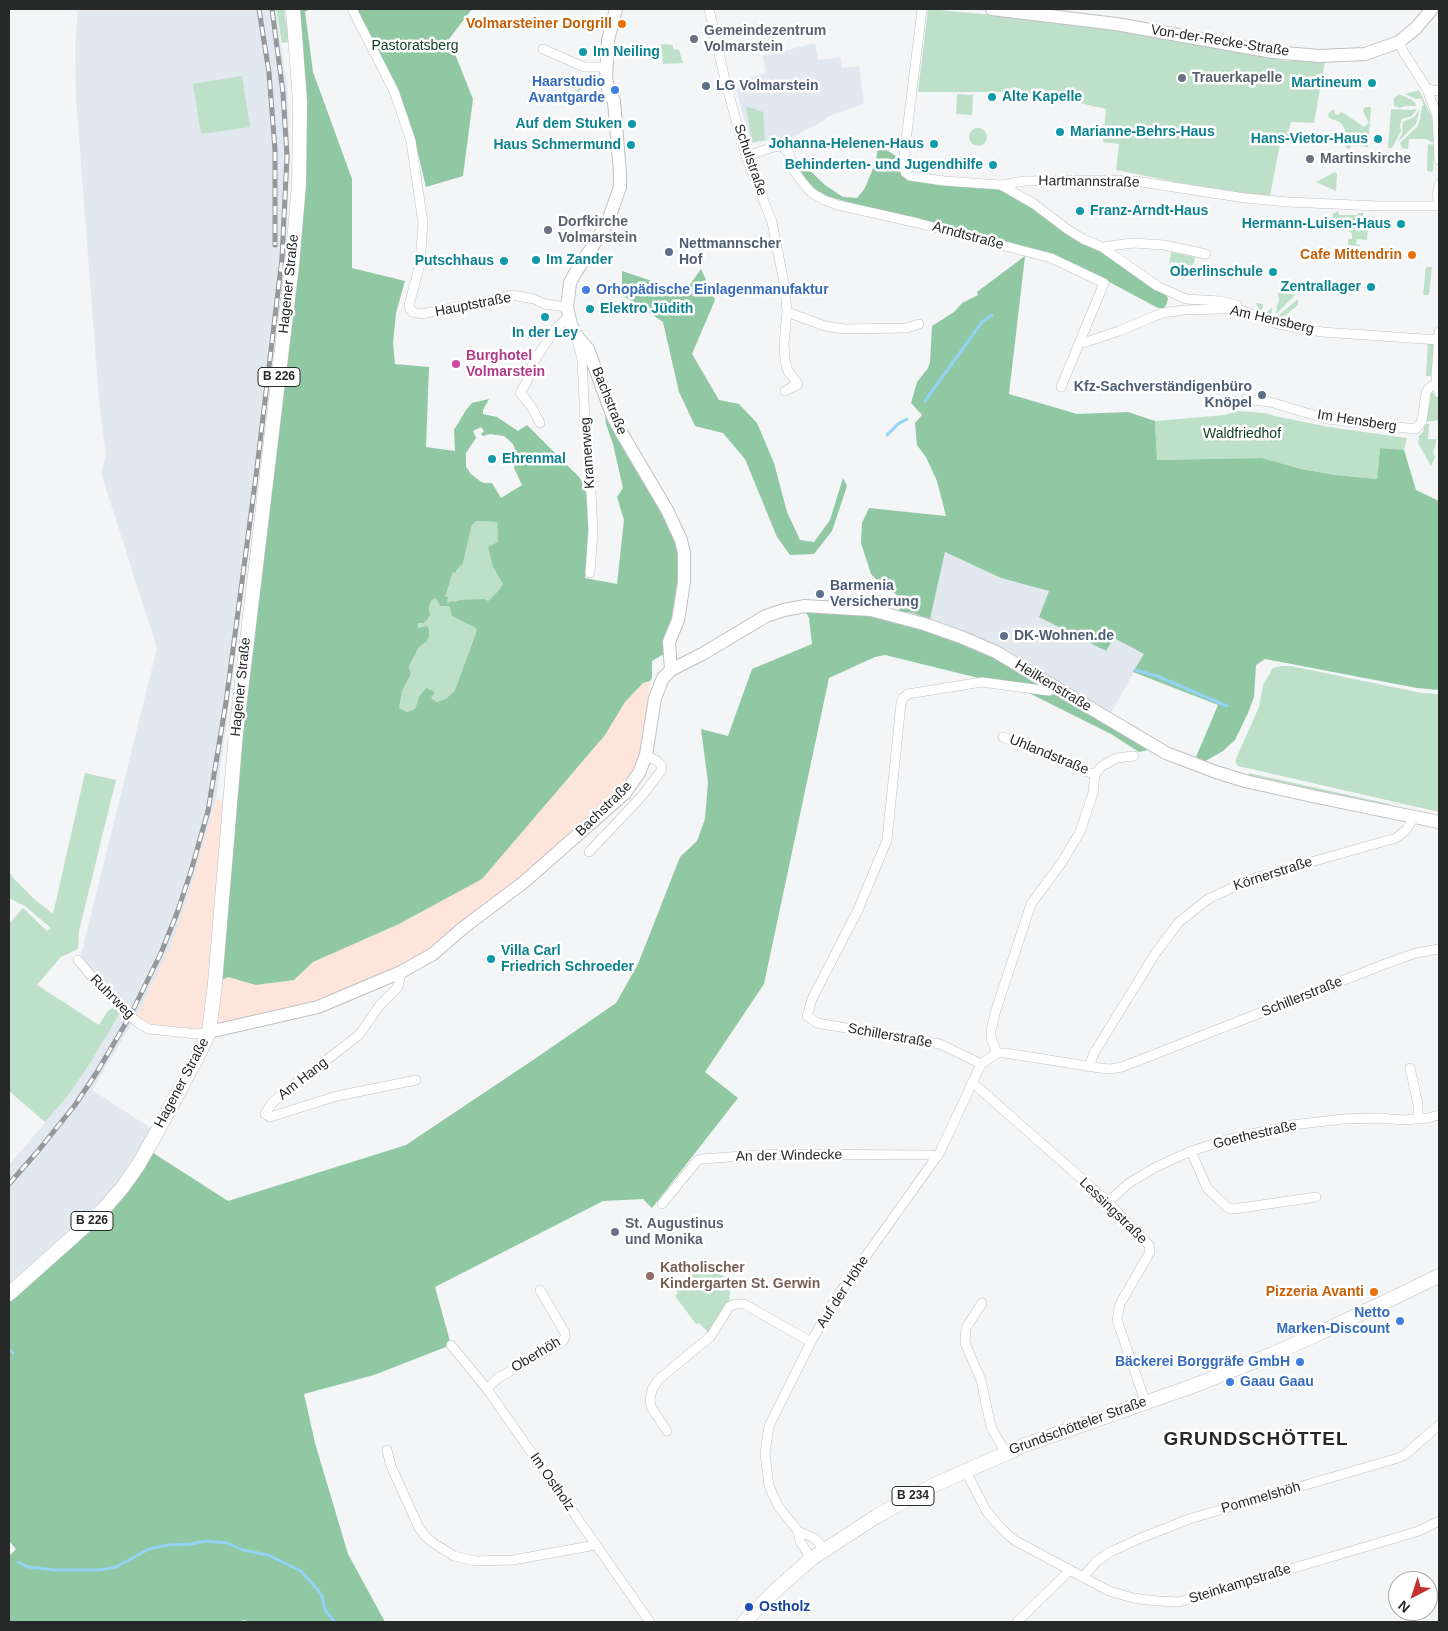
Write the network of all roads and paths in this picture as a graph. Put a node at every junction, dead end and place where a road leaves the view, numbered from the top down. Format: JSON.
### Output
{"nodes":[{"id":1,"x":292,"y":9,"type":"edge"},
{"id":2,"x":352,"y":9,"type":"edge"},
{"id":3,"x":616,"y":9,"type":"edge"},
{"id":4,"x":710,"y":9,"type":"edge"},
{"id":5,"x":922,"y":9,"type":"edge"},
{"id":6,"x":992,"y":9,"type":"edge"},
{"id":7,"x":1432,"y":9,"type":"edge"},
{"id":8,"x":1400,"y":42,"type":"junction"},
{"id":9,"x":543,"y":49,"type":"dead end"},
{"id":10,"x":606,"y":67,"type":"junction"},
{"id":11,"x":1427,"y":89,"type":"junction"},
{"id":12,"x":1439,"y":91,"type":"edge"},
{"id":13,"x":746,"y":156,"type":"junction"},
{"id":14,"x":1439,"y":160,"type":"edge"},
{"id":15,"x":1439,"y":184,"type":"edge"},
{"id":16,"x":1001,"y":185,"type":"junction"},
{"id":17,"x":1439,"y":201,"type":"edge"},
{"id":18,"x":1439,"y":206,"type":"edge"},
{"id":19,"x":1102,"y":247,"type":"junction"},
{"id":20,"x":1206,"y":254,"type":"dead end"},
{"id":21,"x":568,"y":312,"type":"junction"},
{"id":22,"x":787,"y":312,"type":"junction"},
{"id":23,"x":1254,"y":316,"type":"junction"},
{"id":24,"x":919,"y":324,"type":"dead end"},
{"id":25,"x":1439,"y":332,"type":"edge"},
{"id":26,"x":575,"y":334,"type":"junction"},
{"id":27,"x":1439,"y":340,"type":"edge"},
{"id":28,"x":1080,"y":342,"type":"junction"},
{"id":29,"x":1437,"y":383,"type":"junction"},
{"id":30,"x":1061,"y":387,"type":"dead end"},
{"id":31,"x":785,"y":391,"type":"dead end"},
{"id":32,"x":1439,"y":393,"type":"edge"},
{"id":33,"x":1246,"y":399,"type":"dead end"},
{"id":34,"x":540,"y":423,"type":"dead end"},
{"id":35,"x":590,"y":573,"type":"dead end"},
{"id":36,"x":671,"y":670,"type":"junction"},
{"id":37,"x":1056,"y":689,"type":"junction"},
{"id":38,"x":1003,"y":737,"type":"dead end"},
{"id":39,"x":646,"y":755,"type":"junction"},
{"id":40,"x":1134,"y":756,"type":"dead end"},
{"id":41,"x":1095,"y":774,"type":"junction"},
{"id":42,"x":1414,"y":817,"type":"junction"},
{"id":43,"x":1439,"y":822,"type":"edge"},
{"id":44,"x":589,"y":852,"type":"dead end"},
{"id":45,"x":1439,"y":949,"type":"edge"},
{"id":46,"x":78,"y":960,"type":"dead end"},
{"id":47,"x":401,"y":972,"type":"junction"},
{"id":48,"x":210,"y":1032,"type":"junction"},
{"id":49,"x":997,"y":1053,"type":"junction"},
{"id":50,"x":981,"y":1064,"type":"junction"},
{"id":51,"x":1089,"y":1067,"type":"junction"},
{"id":52,"x":1410,"y":1068,"type":"dead end"},
{"id":53,"x":416,"y":1080,"type":"dead end"},
{"id":54,"x":973,"y":1083,"type":"junction"},
{"id":55,"x":1439,"y":1115,"type":"edge"},
{"id":56,"x":1418,"y":1118,"type":"junction"},
{"id":57,"x":1191,"y":1151,"type":"junction"},
{"id":58,"x":938,"y":1156,"type":"junction"},
{"id":59,"x":1316,"y":1197,"type":"dead end"},
{"id":60,"x":1108,"y":1202,"type":"junction"},
{"id":61,"x":662,"y":1204,"type":"dead end"},
{"id":62,"x":1439,"y":1276,"type":"edge"},
{"id":63,"x":540,"y":1290,"type":"dead end"},
{"id":64,"x":9,"y":1294,"type":"edge"},
{"id":65,"x":982,"y":1303,"type":"dead end"},
{"id":66,"x":811,"y":1342,"type":"junction"},
{"id":67,"x":451,"y":1345,"type":"dead end"},
{"id":68,"x":487,"y":1388,"type":"junction"},
{"id":69,"x":1145,"y":1402,"type":"junction"},
{"id":70,"x":1439,"y":1425,"type":"edge"},
{"id":71,"x":667,"y":1431,"type":"dead end"},
{"id":72,"x":387,"y":1450,"type":"dead end"},
{"id":73,"x":1006,"y":1453,"type":"junction"},
{"id":74,"x":965,"y":1470,"type":"junction"},
{"id":75,"x":1439,"y":1521,"type":"edge"},
{"id":76,"x":798,"y":1531,"type":"junction"},
{"id":77,"x":596,"y":1545,"type":"junction"},
{"id":78,"x":825,"y":1549,"type":"junction"},
{"id":79,"x":811,"y":1559,"type":"junction"},
{"id":80,"x":1070,"y":1570,"type":"junction"},
{"id":81,"x":1084,"y":1577,"type":"junction"},
{"id":82,"x":650,"y":1622,"type":"edge"},
{"id":83,"x":744,"y":1622,"type":"edge"},
{"id":84,"x":1017,"y":1622,"type":"edge"}],
"edges":[{"from":1,"to":48,"type":"main road","name":"Hagener Straße","number":"B 226"},
{"from":2,"to":21,"type":"street","name":"Hauptstraße"},
{"from":3,"to":10,"type":"street"},
{"from":4,"to":13,"type":"street","name":"Schulstraße"},
{"from":5,"to":16,"type":"street","name":"Hartmannstraße"},
{"from":6,"to":8,"type":"street","name":"Von-der-Recke-Straße"},
{"from":7,"to":8,"type":"street","name":"Von-der-Recke-Straße"},
{"from":8,"to":11,"type":"street"},
{"from":9,"to":10,"type":"street"},
{"from":10,"to":21,"type":"street"},
{"from":11,"to":12,"type":"street"},
{"from":11,"to":14,"type":"street"},
{"from":13,"to":22,"type":"street","name":"Schulstraße"},
{"from":13,"to":28,"type":"street","name":"Arndtstraße"},
{"from":15,"to":17,"type":"street"},
{"from":16,"to":18,"type":"street","name":"Hartmannstraße"},
{"from":16,"to":19,"type":"street"},
{"from":19,"to":20,"type":"street"},
{"from":19,"to":23,"type":"street"},
{"from":21,"to":26,"type":"street","name":"Bachstraße"},
{"from":21,"to":34,"type":"street"},
{"from":22,"to":24,"type":"street"},
{"from":22,"to":31,"type":"street","name":"Schulstraße"},
{"from":23,"to":27,"type":"street","name":"Am Hensberg"},
{"from":23,"to":28,"type":"street","name":"Am Hensberg"},
{"from":25,"to":27,"type":"street"},
{"from":26,"to":35,"type":"street","name":"Kramerweg"},
{"from":26,"to":36,"type":"street","name":"Bachstraße"},
{"from":27,"to":29,"type":"street"},
{"from":28,"to":30,"type":"street","name":"Arndtstraße"},
{"from":29,"to":32,"type":"street"},
{"from":29,"to":33,"type":"street","name":"Im Hensberg"},
{"from":36,"to":37,"type":"street","name":"Heilkenstraße"},
{"from":36,"to":39,"type":"street","name":"Bachstraße"},
{"from":37,"to":42,"type":"street","name":"Heilkenstraße"},
{"from":37,"to":50,"type":"street","name":"Schillerstraße"},
{"from":38,"to":41,"type":"street","name":"Uhlandstraße"},
{"from":39,"to":44,"type":"street"},
{"from":39,"to":47,"type":"street","name":"Bachstraße"},
{"from":40,"to":41,"type":"street"},
{"from":41,"to":49,"type":"street"},
{"from":42,"to":43,"type":"street","name":"Heilkenstraße"},
{"from":42,"to":51,"type":"street","name":"Körnerstraße"},
{"from":45,"to":51,"type":"street","name":"Schillerstraße"},
{"from":46,"to":48,"type":"street","name":"Ruhrweg"},
{"from":47,"to":48,"type":"street","name":"Bachstraße"},
{"from":47,"to":53,"type":"street","name":"Am Hang"},
{"from":48,"to":64,"type":"main road","name":"Hagener Straße","number":"B 226"},
{"from":49,"to":50,"type":"street"},
{"from":49,"to":51,"type":"street","name":"Schillerstraße"},
{"from":50,"to":54,"type":"street","name":"Auf der Höhe"},
{"from":52,"to":56,"type":"street"},
{"from":54,"to":58,"type":"street","name":"Auf der Höhe"},
{"from":54,"to":60,"type":"street","name":"Lessingstraße"},
{"from":55,"to":56,"type":"street","name":"Goethestraße"},
{"from":56,"to":57,"type":"street","name":"Goethestraße"},
{"from":57,"to":59,"type":"street"},
{"from":57,"to":60,"type":"street","name":"Goethestraße"},
{"from":58,"to":61,"type":"street","name":"An der Windecke"},
{"from":58,"to":66,"type":"street","name":"Auf der Höhe"},
{"from":60,"to":69,"type":"street","name":"Lessingstraße"},
{"from":62,"to":69,"type":"main road","name":"Grundschötteler Straße","number":"B 234"},
{"from":63,"to":68,"type":"street","name":"Oberhöh"},
{"from":65,"to":73,"type":"street"},
{"from":66,"to":71,"type":"street"},
{"from":66,"to":76,"type":"street","name":"Auf der Höhe"},
{"from":67,"to":68,"type":"street","name":"Im Ostholz"},
{"from":68,"to":77,"type":"street","name":"Im Ostholz"},
{"from":69,"to":73,"type":"main road","name":"Grundschötteler Straße","number":"B 234"},
{"from":70,"to":81,"type":"street","name":"Pommelshöh"},
{"from":72,"to":77,"type":"street"},
{"from":73,"to":74,"type":"main road","name":"Grundschötteler Straße","number":"B 234"},
{"from":74,"to":78,"type":"main road","name":"Grundschötteler Straße","number":"B 234"},
{"from":74,"to":80,"type":"street","name":"Steinkampstraße"},
{"from":75,"to":81,"type":"street","name":"Steinkampstraße"},
{"from":76,"to":78,"type":"street","name":"Auf der Höhe"},
{"from":76,"to":79,"type":"street","name":"Auf der Höhe"},
{"from":77,"to":82,"type":"street","name":"Im Ostholz"},
{"from":78,"to":79,"type":"main road","name":"Grundschötteler Straße","number":"B 234"},
{"from":79,"to":83,"type":"main road","name":"Grundschötteler Straße","number":"B 234"},
{"from":80,"to":81,"type":"street","name":"Steinkampstraße"},
{"from":80,"to":84,"type":"street"}]}
